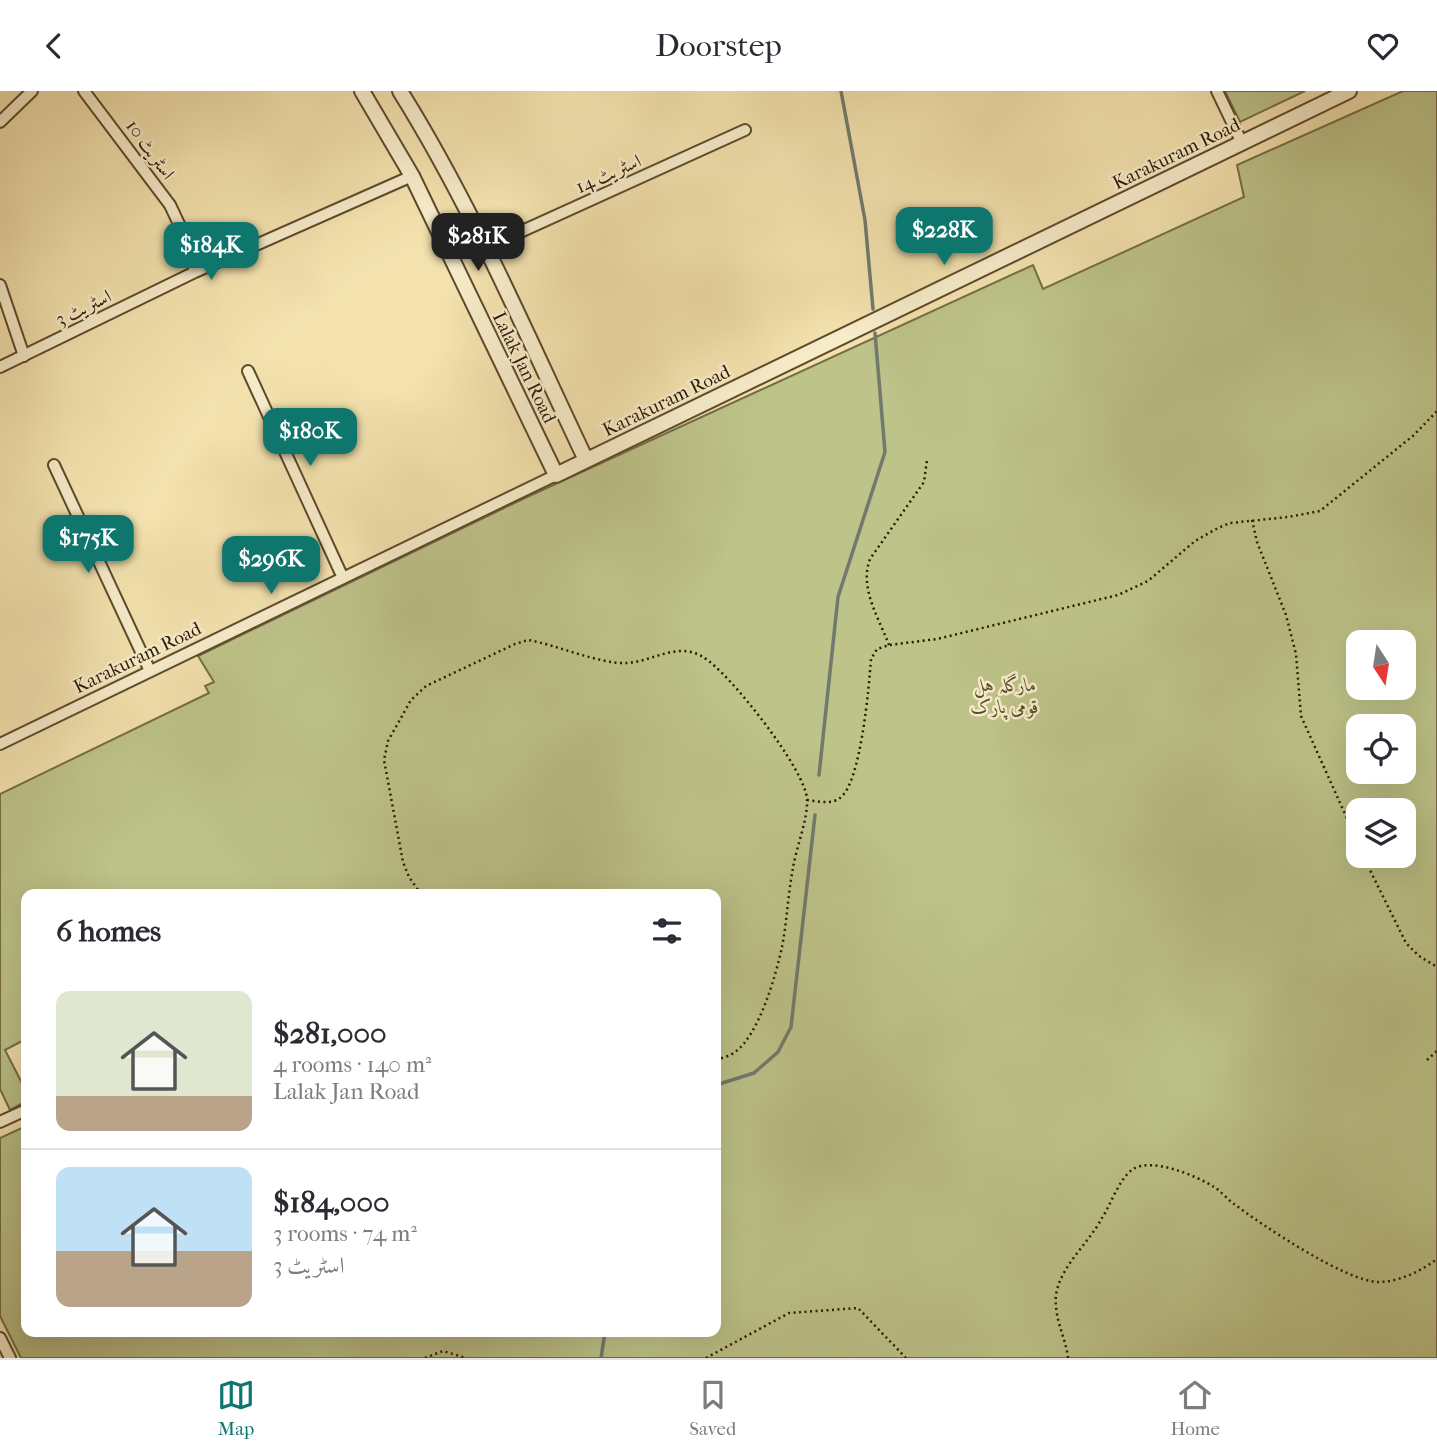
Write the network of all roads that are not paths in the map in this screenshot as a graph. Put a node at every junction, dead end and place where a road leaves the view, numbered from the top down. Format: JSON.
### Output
{"nodes":[{"id":1,"x":32,"y":91,"type":"edge"},
{"id":2,"x":84,"y":91,"type":"edge"},
{"id":3,"x":362,"y":91,"type":"edge"},
{"id":4,"x":400,"y":91,"type":"edge"},
{"id":5,"x":1217,"y":91,"type":"edge"},
{"id":6,"x":1349,"y":91,"type":"edge"},
{"id":7,"x":2,"y":116,"type":"edge"},
{"id":8,"x":745,"y":130,"type":"dead end"},
{"id":9,"x":1242,"y":143,"type":"junction"},
{"id":10,"x":412,"y":176,"type":"junction"},
{"id":11,"x":485,"y":248,"type":"junction"},
{"id":12,"x":195,"y":272,"type":"junction"},
{"id":13,"x":0,"y":285,"type":"edge"},
{"id":14,"x":24,"y":356,"type":"junction"},
{"id":15,"x":0,"y":367,"type":"edge"},
{"id":16,"x":248,"y":371,"type":"dead end"},
{"id":17,"x":586,"y":460,"type":"junction"},
{"id":18,"x":54,"y":465,"type":"dead end"},
{"id":19,"x":556,"y":475,"type":"junction"},
{"id":20,"x":343,"y":578,"type":"junction"},
{"id":21,"x":150,"y":671,"type":"junction"},
{"id":22,"x":0,"y":744,"type":"edge"},
{"id":23,"x":21,"y":1112,"type":"edge"},
{"id":24,"x":0,"y":1122,"type":"edge"},
{"id":25,"x":0,"y":1338,"type":"edge"},
{"id":26,"x":10,"y":1358,"type":"edge"}],
"edges":[{"from":1,"to":7,"type":"street"},
{"from":2,"to":12,"type":"street","name":"اسٹریٹ 10"},
{"from":3,"to":10,"type":"street","name":"Lalak Jan Road"},
{"from":4,"to":11,"type":"street","name":"Lalak Jan Road"},
{"from":5,"to":9,"type":"street"},
{"from":6,"to":9,"type":"street","name":"Karakuram Road"},
{"from":8,"to":11,"type":"street","name":"اسٹریٹ 14"},
{"from":9,"to":17,"type":"street","name":"Karakuram Road"},
{"from":10,"to":12,"type":"street","name":"اسٹریٹ 3"},
{"from":10,"to":19,"type":"street","name":"Lalak Jan Road"},
{"from":11,"to":17,"type":"street","name":"Lalak Jan Road"},
{"from":12,"to":14,"type":"street","name":"اسٹریٹ 3"},
{"from":13,"to":14,"type":"street"},
{"from":14,"to":15,"type":"street","name":"اسٹریٹ 3"},
{"from":16,"to":20,"type":"street"},
{"from":17,"to":19,"type":"street","name":"Karakuram Road"},
{"from":18,"to":21,"type":"street"},
{"from":19,"to":20,"type":"street","name":"Karakuram Road"},
{"from":20,"to":21,"type":"street","name":"Karakuram Road"},
{"from":21,"to":22,"type":"street","name":"Karakuram Road"},
{"from":23,"to":24,"type":"street"},
{"from":25,"to":26,"type":"street"}]}
